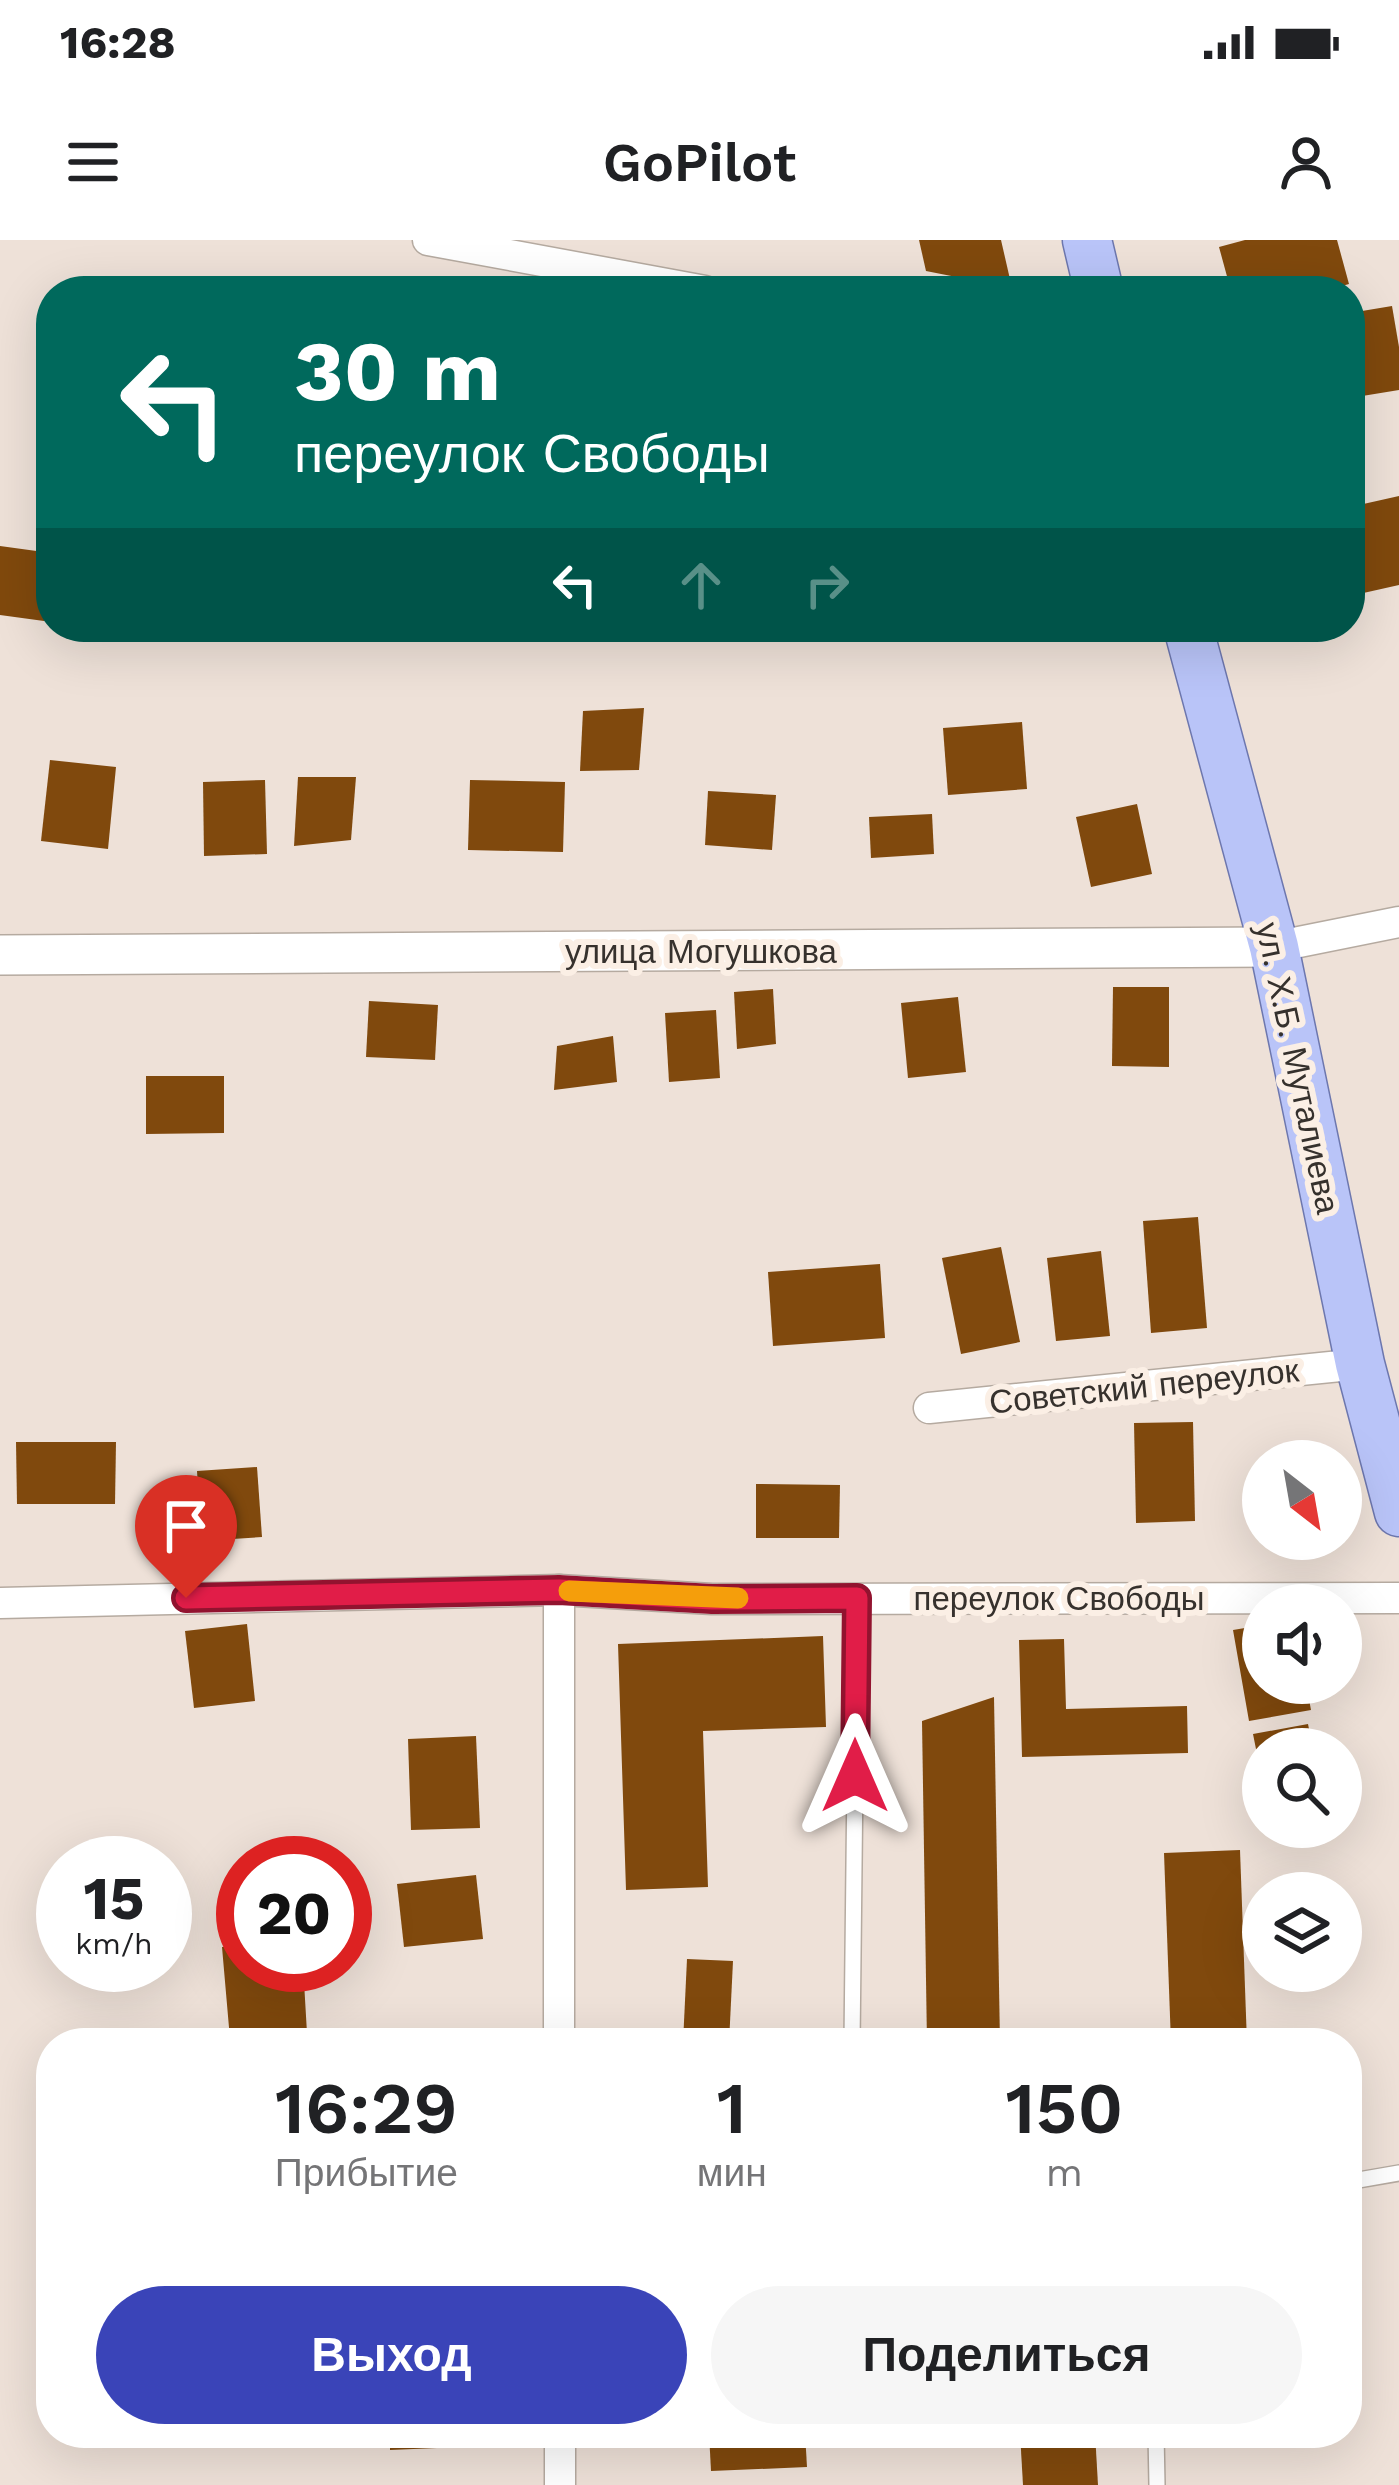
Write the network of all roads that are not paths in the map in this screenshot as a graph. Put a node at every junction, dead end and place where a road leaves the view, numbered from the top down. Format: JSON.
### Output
{"nodes":[{"id":1,"x":428,"y":240,"type":"edge"},
{"id":2,"x":1087,"y":240,"type":"edge"},
{"id":3,"x":624,"y":276,"type":"edge"},
{"id":4,"x":1095,"y":276,"type":"edge"},
{"id":5,"x":1192,"y":642,"type":"edge"},
{"id":6,"x":1399,"y":922,"type":"edge"},
{"id":7,"x":1274,"y":947,"type":"junction"},
{"id":8,"x":0,"y":956,"type":"edge"},
{"id":9,"x":1360,"y":1364,"type":"junction"},
{"id":10,"x":929,"y":1408,"type":"dead end"},
{"id":11,"x":1399,"y":1512,"type":"edge"},
{"id":12,"x":559,"y":1590,"type":"junction"},
{"id":13,"x":857,"y":1598,"type":"junction"},
{"id":14,"x":1399,"y":1598,"type":"edge"},
{"id":15,"x":0,"y":1603,"type":"edge"},
{"id":16,"x":559,"y":2028,"type":"edge"},
{"id":17,"x":852,"y":2028,"type":"edge"},
{"id":18,"x":1399,"y":2173,"type":"edge"},
{"id":19,"x":1362,"y":2179,"type":"edge"},
{"id":20,"x":560,"y":2448,"type":"edge"},
{"id":21,"x":1156,"y":2448,"type":"edge"},
{"id":22,"x":560,"y":2485,"type":"edge"},
{"id":23,"x":1157,"y":2485,"type":"edge"}],
"edges":[{"from":1,"to":3,"type":"street"},
{"from":2,"to":4,"type":"main road"},
{"from":5,"to":7,"type":"main road","name":"ул. Х.Б. Муталиева"},
{"from":6,"to":7,"type":"street","name":"улица Могушкова"},
{"from":7,"to":8,"type":"street","name":"улица Могушкова"},
{"from":7,"to":9,"type":"main road","name":"ул. Х.Б. Муталиева"},
{"from":9,"to":10,"type":"street","name":"Советский переулок"},
{"from":9,"to":11,"type":"main road","name":"ул. Х.Б. Муталиева"},
{"from":12,"to":13,"type":"street","name":"переулок Свободы"},
{"from":12,"to":15,"type":"street","name":"переулок Свободы"},
{"from":12,"to":16,"type":"street"},
{"from":13,"to":14,"type":"street","name":"переулок Свободы"},
{"from":13,"to":17,"type":"lane"},
{"from":18,"to":19,"type":"lane"},
{"from":20,"to":22,"type":"street"},
{"from":21,"to":23,"type":"lane"}]}
